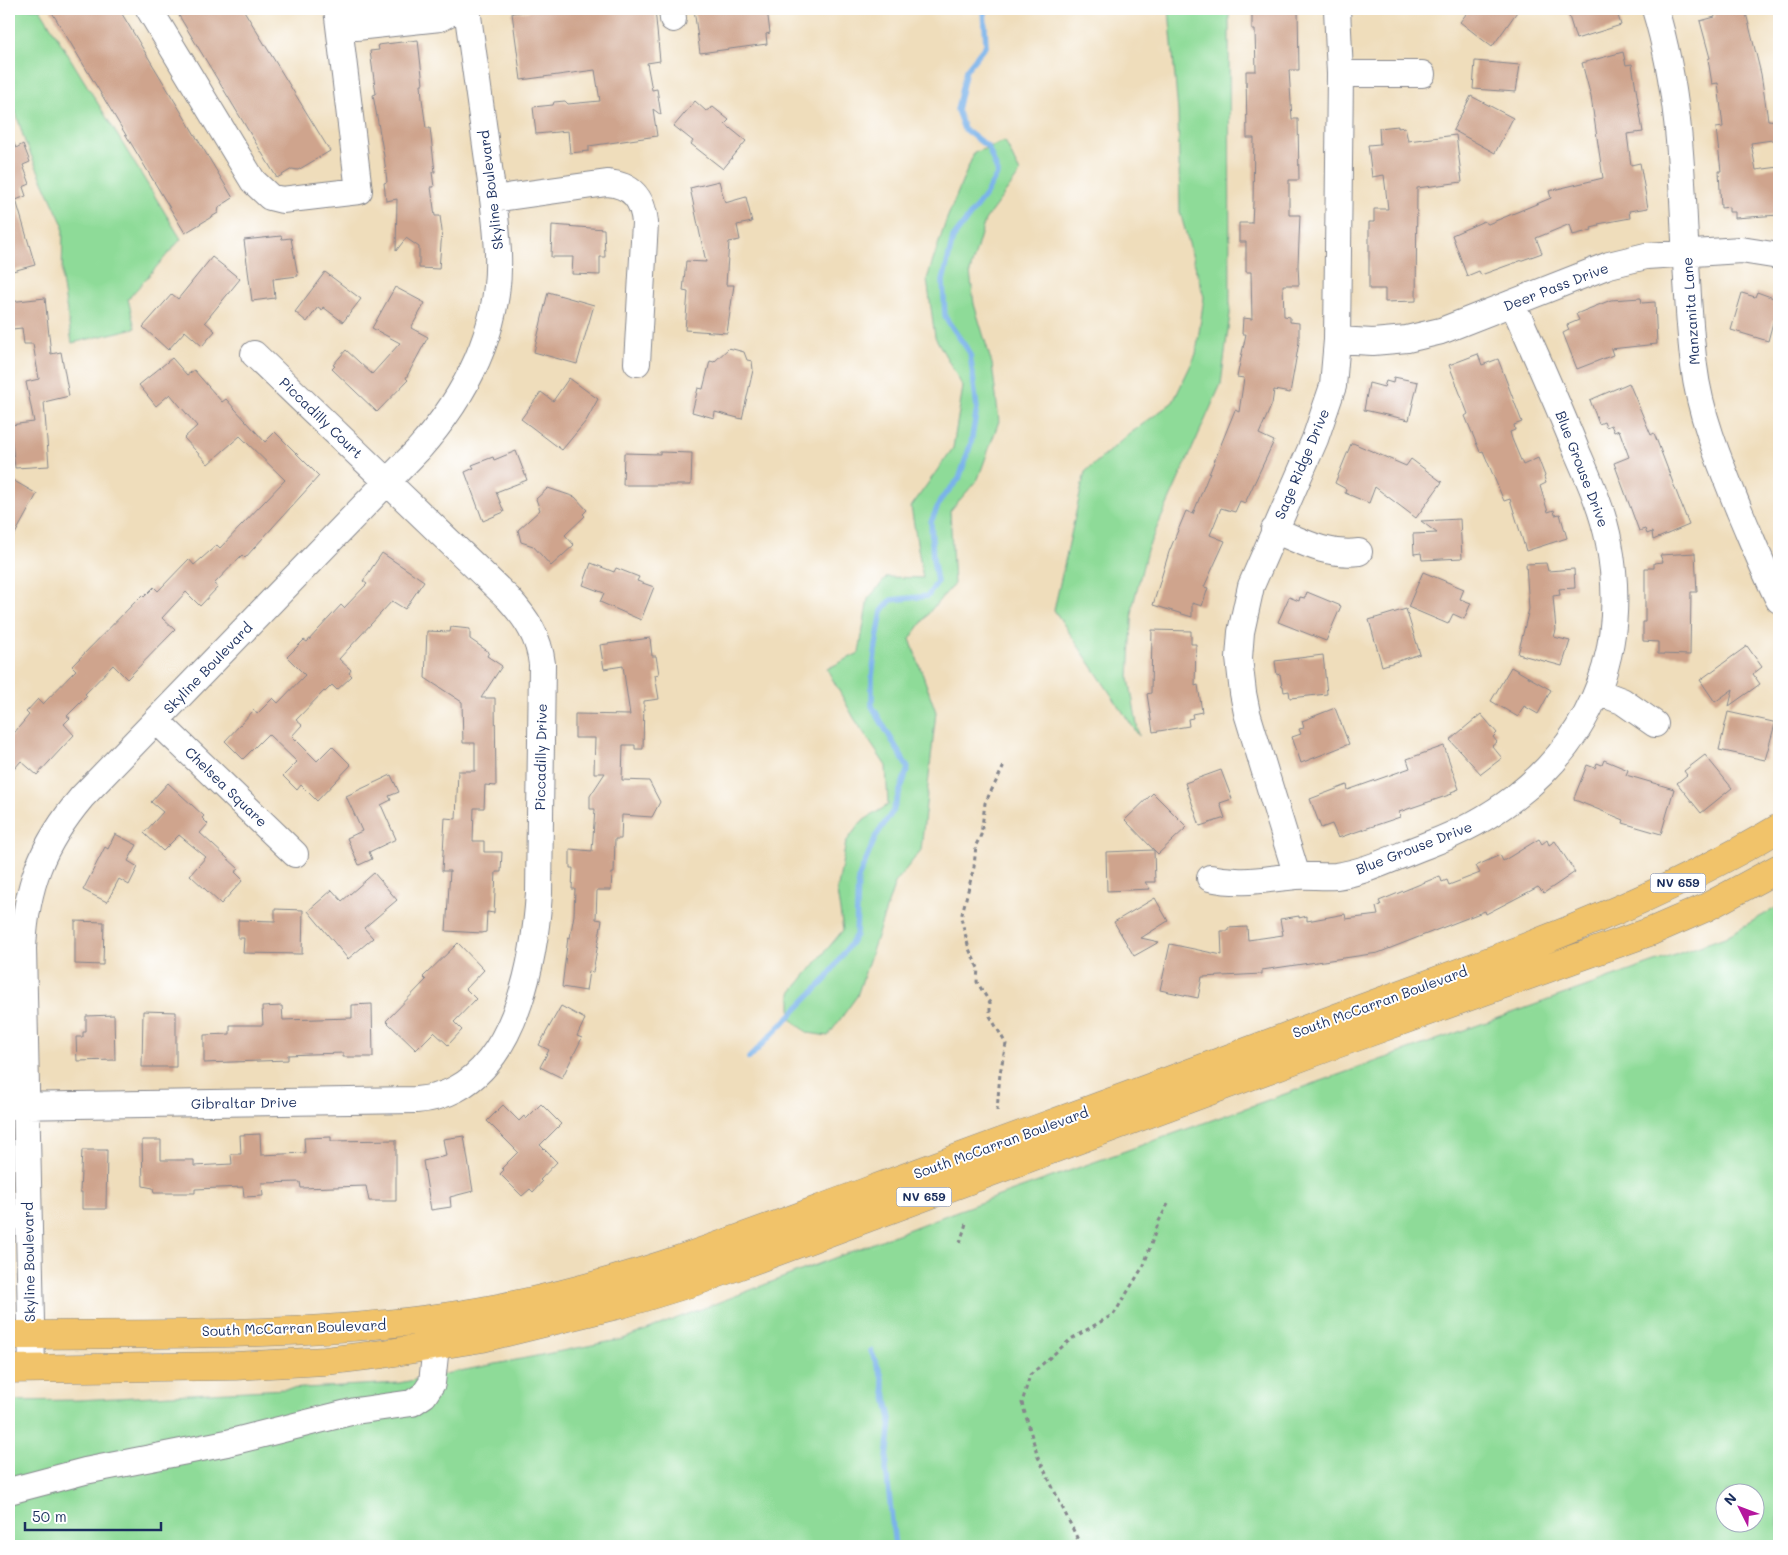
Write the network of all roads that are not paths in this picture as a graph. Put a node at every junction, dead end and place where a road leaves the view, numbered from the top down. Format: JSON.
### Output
{"nodes":[{"id":1,"x":149,"y":9,"type":"edge"},
{"id":2,"x":457,"y":9,"type":"edge"},
{"id":3,"x":467,"y":9,"type":"edge"},
{"id":4,"x":1337,"y":9,"type":"edge"},
{"id":5,"x":1655,"y":9,"type":"edge"},
{"id":6,"x":345,"y":13,"type":"edge"},
{"id":7,"x":1340,"y":74,"type":"junction"},
{"id":8,"x":1422,"y":74,"type":"dead end"},
{"id":9,"x":493,"y":199,"type":"junction"},
{"id":10,"x":1687,"y":252,"type":"junction"},
{"id":11,"x":1779,"y":256,"type":"edge"},
{"id":12,"x":1513,"y":304,"type":"junction"},
{"id":13,"x":1337,"y":340,"type":"junction"},
{"id":14,"x":254,"y":354,"type":"dead end"},
{"id":15,"x":637,"y":363,"type":"dead end"},
{"id":16,"x":388,"y":483,"type":"junction"},
{"id":17,"x":1274,"y":530,"type":"junction"},
{"id":18,"x":1359,"y":552,"type":"dead end"},
{"id":19,"x":1779,"y":600,"type":"edge"},
{"id":20,"x":1598,"y":692,"type":"junction"},
{"id":21,"x":157,"y":721,"type":"junction"},
{"id":22,"x":1655,"y":724,"type":"dead end"},
{"id":23,"x":1779,"y":828,"type":"edge"},
{"id":24,"x":295,"y":854,"type":"dead end"},
{"id":25,"x":1779,"y":868,"type":"edge"},
{"id":26,"x":1297,"y":876,"type":"junction"},
{"id":27,"x":1210,"y":878,"type":"dead end"},
{"id":28,"x":474,"y":1077,"type":"joint"},
{"id":29,"x":17,"y":1106,"type":"edge"},
{"id":30,"x":19,"y":1335,"type":"edge"},
{"id":31,"x":436,"y":1346,"type":"junction"},
{"id":32,"x":20,"y":1369,"type":"edge"},
{"id":33,"x":9,"y":1491,"type":"edge"}],
"edges":[{"from":1,"to":6,"type":"street"},
{"from":2,"to":6,"type":"street"},
{"from":3,"to":9,"type":"street","name":"Skyline Boulevard"},
{"from":4,"to":7,"type":"street","name":"Sage Ridge Drive"},
{"from":5,"to":10,"type":"street","name":"Manzanita Lane"},
{"from":7,"to":8,"type":"street"},
{"from":7,"to":13,"type":"street","name":"Sage Ridge Drive"},
{"from":9,"to":15,"type":"street"},
{"from":9,"to":16,"type":"street","name":"Skyline Boulevard"},
{"from":10,"to":11,"type":"street","name":"Deer Pass Drive"},
{"from":10,"to":12,"type":"street","name":"Deer Pass Drive"},
{"from":10,"to":19,"type":"street","name":"Manzanita Lane"},
{"from":12,"to":13,"type":"street","name":"Deer Pass Drive"},
{"from":12,"to":20,"type":"street","name":"Blue Grouse Drive"},
{"from":13,"to":17,"type":"street","name":"Sage Ridge Drive"},
{"from":14,"to":16,"type":"street","name":"Piccadilly Court"},
{"from":16,"to":21,"type":"street","name":"Skyline Boulevard"},
{"from":16,"to":28,"type":"street","name":"Piccadilly Drive"},
{"from":17,"to":18,"type":"street"},
{"from":17,"to":26,"type":"street","name":"Sage Ridge Drive"},
{"from":20,"to":22,"type":"street"},
{"from":20,"to":26,"type":"street","name":"Blue Grouse Drive"},
{"from":21,"to":24,"type":"street","name":"Chelsea Square"},
{"from":21,"to":29,"type":"street","name":"Skyline Boulevard"},
{"from":23,"to":30,"type":"main road","name":"South McCarran Boulevard","number":"NV 659"},
{"from":25,"to":31,"type":"main road","name":"South McCarran Boulevard","number":"NV 659"},
{"from":26,"to":27,"type":"street","name":"Blue Grouse Drive"},
{"from":28,"to":29,"type":"street","name":"Gibraltar Drive"},
{"from":29,"to":30,"type":"street","name":"Skyline Boulevard"},
{"from":30,"to":32,"type":"street","name":"Skyline Boulevard"},
{"from":31,"to":32,"type":"main road","name":"South McCarran Boulevard","number":"NV 659"},
{"from":31,"to":33,"type":"street"}]}
